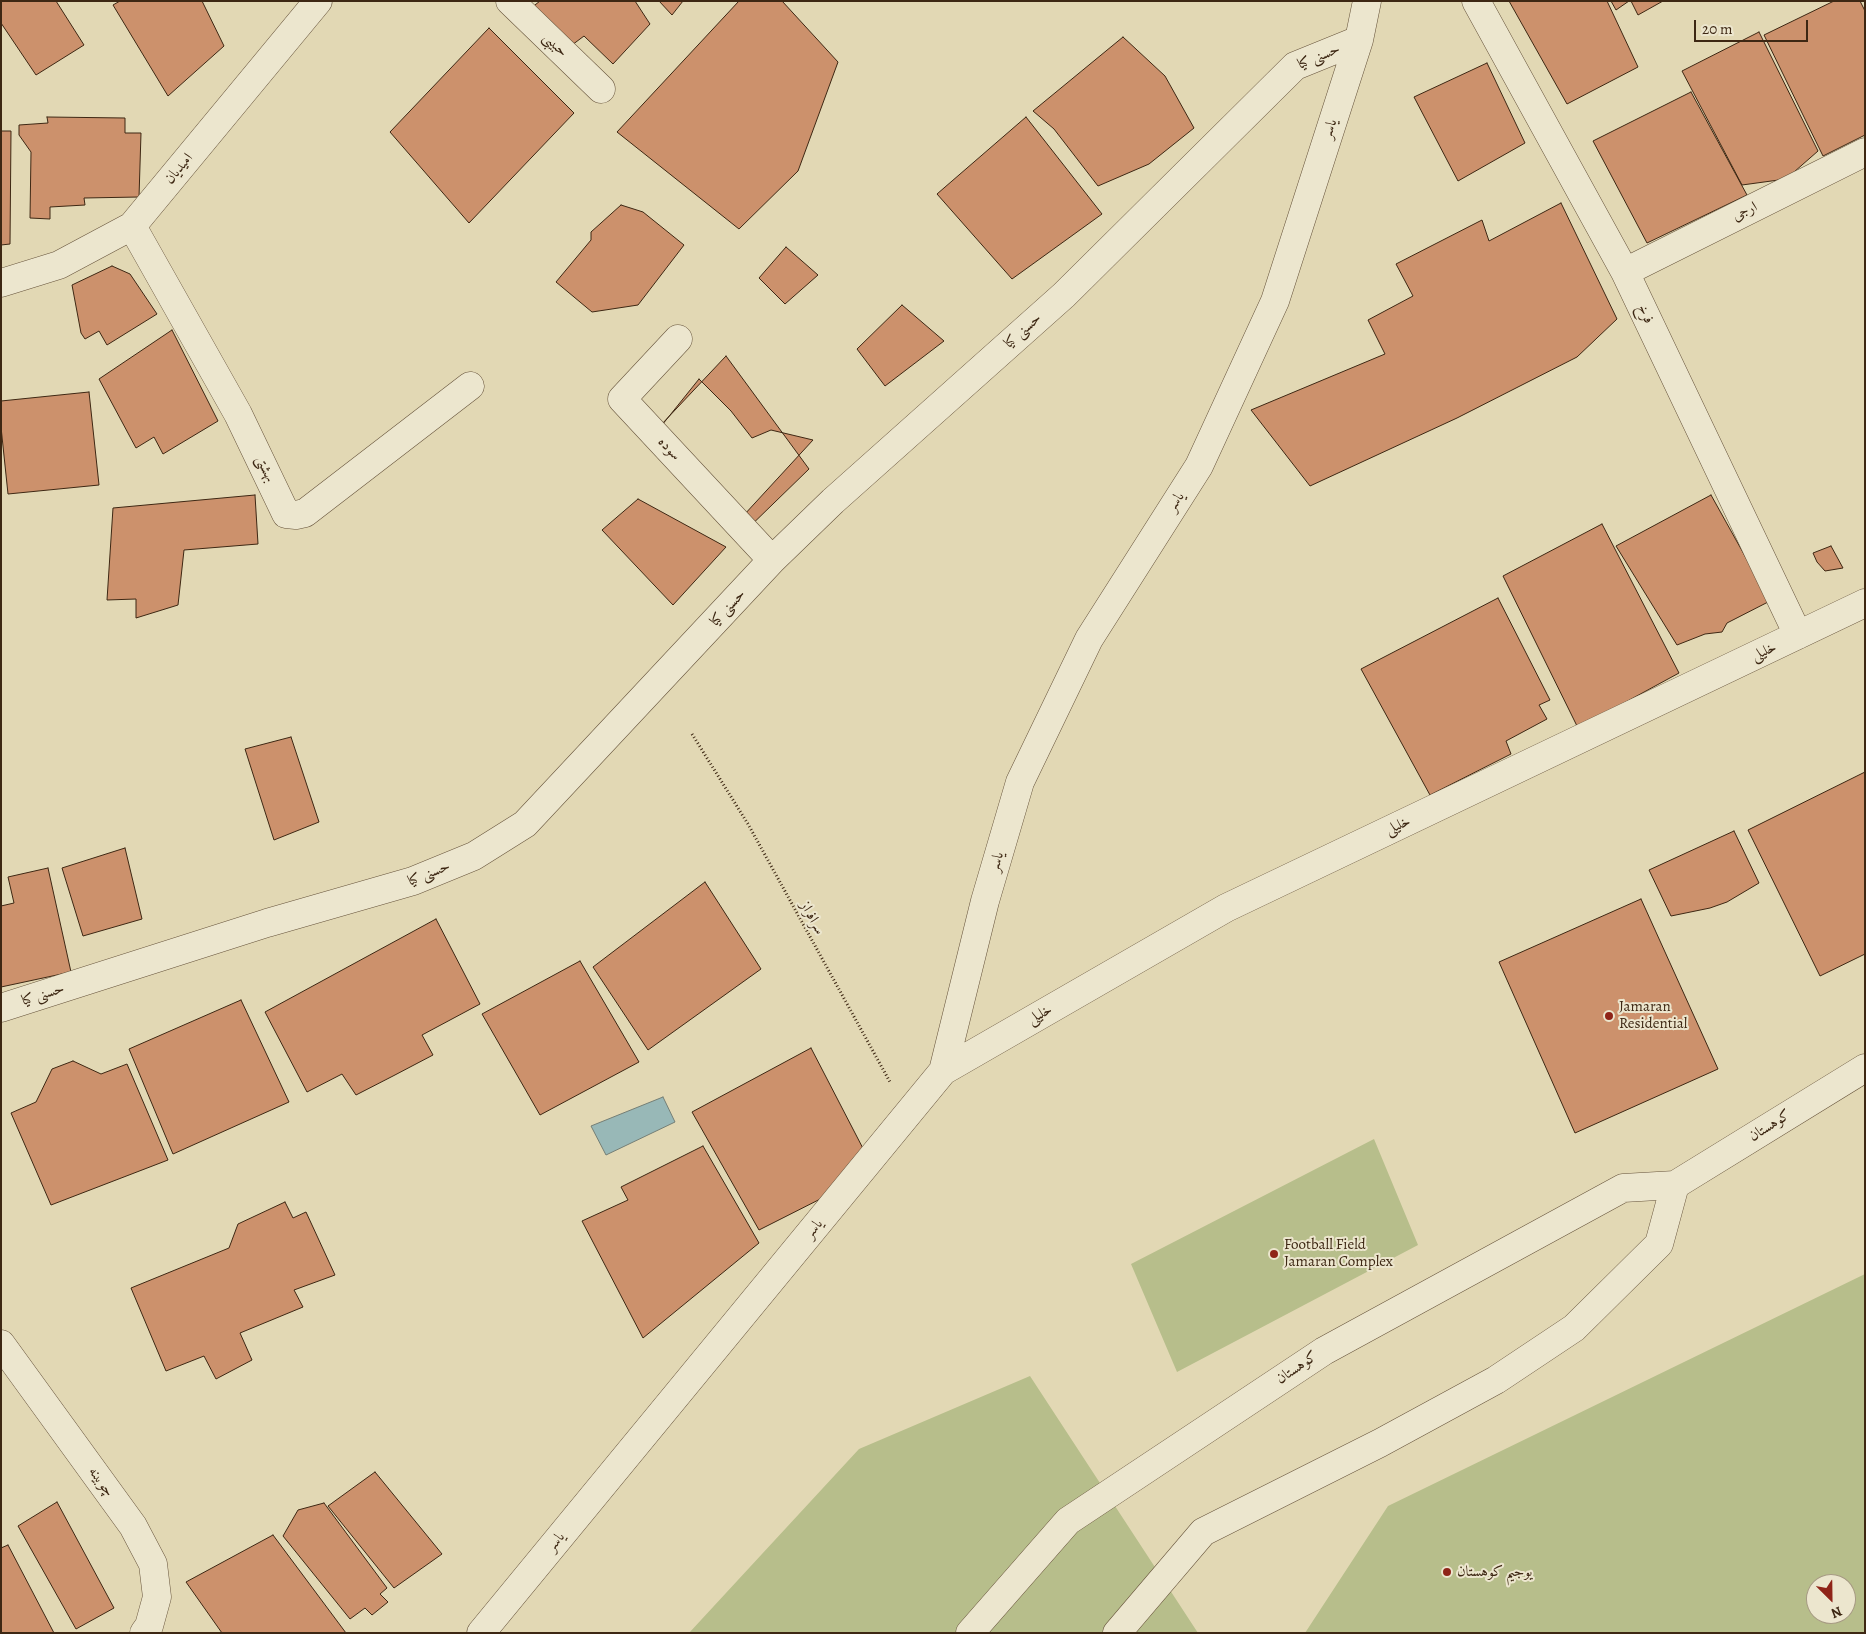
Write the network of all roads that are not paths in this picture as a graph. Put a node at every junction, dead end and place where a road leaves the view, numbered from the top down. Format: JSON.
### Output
{"nodes":[{"id":1,"x":318,"y":1,"type":"edge"},
{"id":2,"x":510,"y":1,"type":"edge"},
{"id":3,"x":1368,"y":1,"type":"edge"},
{"id":4,"x":1476,"y":1,"type":"edge"},
{"id":5,"x":1359,"y":40,"type":"junction"},
{"id":6,"x":600,"y":88,"type":"dead end"},
{"id":7,"x":1865,"y":152,"type":"edge"},
{"id":8,"x":132,"y":226,"type":"junction"},
{"id":9,"x":1625,"y":272,"type":"junction"},
{"id":10,"x":1,"y":283,"type":"edge"},
{"id":11,"x":678,"y":338,"type":"dead end"},
{"id":12,"x":470,"y":386,"type":"dead end"},
{"id":13,"x":772,"y":560,"type":"junction"},
{"id":14,"x":1865,"y":603,"type":"edge"},
{"id":15,"x":1798,"y":635,"type":"junction"},
{"id":16,"x":1,"y":1008,"type":"edge"},
{"id":17,"x":1865,"y":1068,"type":"edge"},
{"id":18,"x":943,"y":1071,"type":"junction"},
{"id":19,"x":1675,"y":1185,"type":"junction"},
{"id":20,"x":1,"y":1344,"type":"edge"},
{"id":21,"x":144,"y":1633,"type":"edge"},
{"id":22,"x":482,"y":1633,"type":"edge"},
{"id":23,"x":970,"y":1633,"type":"edge"},
{"id":24,"x":1117,"y":1633,"type":"edge"}],
"edges":[{"from":1,"to":8,"type":"street","name":"امیدیان"},
{"from":2,"to":6,"type":"street","name":"حبیبی"},
{"from":3,"to":5,"type":"street","name":"یاسر"},
{"from":4,"to":9,"type":"street","name":"فرخ"},
{"from":5,"to":13,"type":"street","name":"حسنی کیا"},
{"from":5,"to":18,"type":"street","name":"یاسر"},
{"from":7,"to":9,"type":"street","name":"ارجی"},
{"from":8,"to":10,"type":"street","name":"امیدیان"},
{"from":8,"to":12,"type":"street","name":"بهشتی"},
{"from":9,"to":15,"type":"street","name":"فرخ"},
{"from":11,"to":13,"type":"street","name":"سوده"},
{"from":13,"to":16,"type":"street","name":"حسنی کیا"},
{"from":14,"to":15,"type":"street","name":"خلیلی"},
{"from":15,"to":18,"type":"street","name":"خلیلی"},
{"from":17,"to":19,"type":"street","name":"کوهستان"},
{"from":18,"to":22,"type":"street","name":"یاسر"},
{"from":19,"to":23,"type":"street","name":"کوهستان"},
{"from":19,"to":24,"type":"street"},
{"from":20,"to":21,"type":"street","name":"چوبینه"}]}
